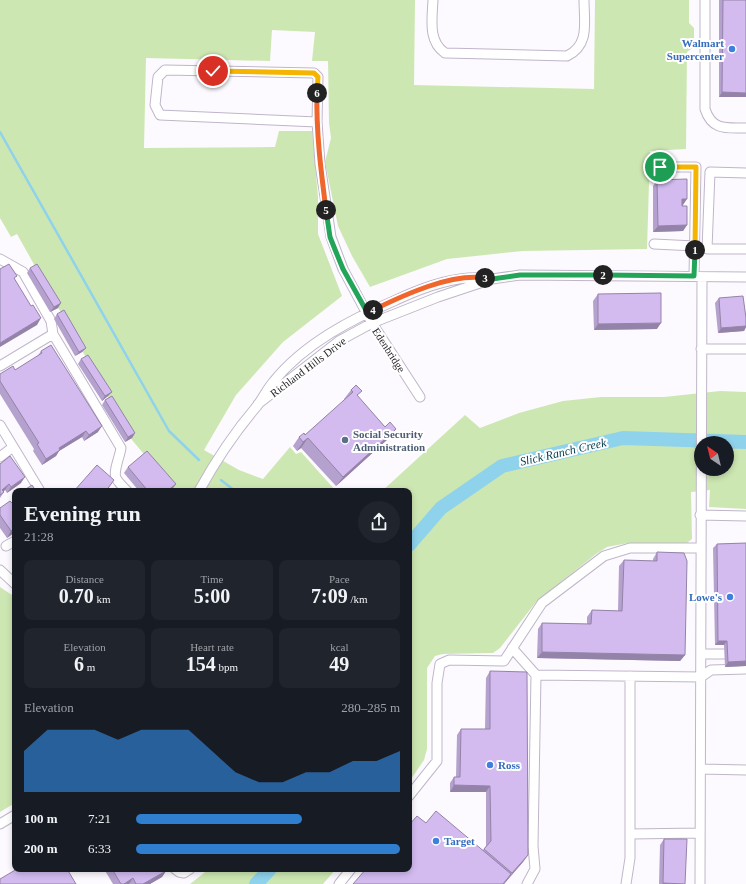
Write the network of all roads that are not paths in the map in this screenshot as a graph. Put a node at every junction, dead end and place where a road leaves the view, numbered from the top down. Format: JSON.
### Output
{"nodes":[{"id":1,"x":432,"y":0,"type":"edge"},
{"id":2,"x":584,"y":0,"type":"edge"},
{"id":3,"x":705,"y":0,"type":"edge"},
{"id":4,"x":317,"y":122,"type":"junction"},
{"id":5,"x":746,"y":128,"type":"edge"},
{"id":6,"x":660,"y":167,"type":"dead end"},
{"id":7,"x":746,"y":173,"type":"edge"},
{"id":8,"x":654,"y":244,"type":"dead end"},
{"id":9,"x":695,"y":246,"type":"junction"},
{"id":10,"x":746,"y":249,"type":"edge"},
{"id":11,"x":0,"y":259,"type":"edge"},
{"id":12,"x":698,"y":276,"type":"junction"},
{"id":13,"x":746,"y":277,"type":"edge"},
{"id":14,"x":492,"y":279,"type":"junction"},
{"id":15,"x":367,"y":312,"type":"junction"},
{"id":16,"x":372,"y":323,"type":"junction"},
{"id":17,"x":53,"y":334,"type":"junction"},
{"id":18,"x":702,"y":348,"type":"junction"},
{"id":19,"x":746,"y":349,"type":"edge"},
{"id":20,"x":0,"y":366,"type":"edge"},
{"id":21,"x":420,"y":397,"type":"dead end"},
{"id":22,"x":258,"y":404,"type":"junction"},
{"id":23,"x":0,"y":425,"type":"edge"},
{"id":24,"x":13,"y":447,"type":"junction"},
{"id":25,"x":0,"y":457,"type":"edge"},
{"id":26,"x":38,"y":488,"type":"edge"},
{"id":27,"x":124,"y":488,"type":"edge"},
{"id":28,"x":201,"y":488,"type":"edge"},
{"id":29,"x":700,"y":515,"type":"junction"},
{"id":30,"x":746,"y":516,"type":"edge"},
{"id":31,"x":12,"y":543,"type":"edge"},
{"id":32,"x":6,"y":546,"type":"dead end"},
{"id":33,"x":701,"y":548,"type":"junction"},
{"id":34,"x":0,"y":570,"type":"edge"},
{"id":35,"x":12,"y":581,"type":"edge"},
{"id":36,"x":512,"y":648,"type":"junction"},
{"id":37,"x":701,"y":654,"type":"junction"},
{"id":38,"x":724,"y":654,"type":"dead end"},
{"id":39,"x":746,"y":670,"type":"edge"},
{"id":40,"x":536,"y":675,"type":"junction"},
{"id":41,"x":630,"y":676,"type":"junction"},
{"id":42,"x":701,"y":677,"type":"junction"},
{"id":43,"x":701,"y":770,"type":"junction"},
{"id":44,"x":746,"y":770,"type":"edge"},
{"id":45,"x":412,"y":792,"type":"edge"},
{"id":46,"x":12,"y":817,"type":"edge"},
{"id":47,"x":0,"y":824,"type":"edge"},
{"id":48,"x":700,"y":833,"type":"junction"},
{"id":49,"x":630,"y":834,"type":"junction"},
{"id":50,"x":349,"y":872,"type":"edge"},
{"id":51,"x":531,"y":882,"type":"edge"},
{"id":52,"x":339,"y":884,"type":"edge"},
{"id":53,"x":626,"y":884,"type":"edge"},
{"id":54,"x":700,"y":884,"type":"edge"}],
"edges":[{"from":1,"to":2,"type":"street"},
{"from":3,"to":5,"type":"street"},
{"from":4,"to":4,"type":"street","name":"Edenbridge"},
{"from":4,"to":15,"type":"street","name":"Edenbridge"},
{"from":6,"to":9,"type":"street"},
{"from":7,"to":10,"type":"street"},
{"from":8,"to":9,"type":"street"},
{"from":9,"to":12,"type":"street"},
{"from":11,"to":17,"type":"street"},
{"from":12,"to":13,"type":"street","name":"Richland Hills Drive"},
{"from":12,"to":14,"type":"street","name":"Richland Hills Drive"},
{"from":12,"to":18,"type":"street"},
{"from":14,"to":15,"type":"street","name":"Richland Hills Drive"},
{"from":14,"to":16,"type":"street","name":"Richland Hills Drive"},
{"from":15,"to":16,"type":"street","name":"Edenbridge"},
{"from":15,"to":22,"type":"street","name":"Richland Hills Drive"},
{"from":16,"to":21,"type":"street","name":"Edenbridge"},
{"from":16,"to":22,"type":"street","name":"Richland Hills Drive"},
{"from":17,"to":20,"type":"street"},
{"from":17,"to":27,"type":"street"},
{"from":18,"to":19,"type":"street"},
{"from":18,"to":29,"type":"street"},
{"from":22,"to":28,"type":"street","name":"Richland Hills Drive"},
{"from":23,"to":24,"type":"street"},
{"from":24,"to":25,"type":"street"},
{"from":24,"to":26,"type":"street"},
{"from":29,"to":30,"type":"street"},
{"from":29,"to":33,"type":"street"},
{"from":31,"to":32,"type":"street"},
{"from":33,"to":36,"type":"street"},
{"from":33,"to":37,"type":"street"},
{"from":34,"to":35,"type":"street"},
{"from":36,"to":40,"type":"street"},
{"from":36,"to":45,"type":"street"},
{"from":37,"to":38,"type":"street"},
{"from":37,"to":42,"type":"street"},
{"from":39,"to":42,"type":"street"},
{"from":40,"to":41,"type":"street"},
{"from":40,"to":51,"type":"street"},
{"from":41,"to":42,"type":"street"},
{"from":41,"to":49,"type":"street"},
{"from":42,"to":43,"type":"street"},
{"from":43,"to":44,"type":"street"},
{"from":43,"to":48,"type":"street"},
{"from":46,"to":47,"type":"street"},
{"from":48,"to":49,"type":"street"},
{"from":48,"to":54,"type":"street"},
{"from":49,"to":53,"type":"street"},
{"from":50,"to":52,"type":"street"}]}
